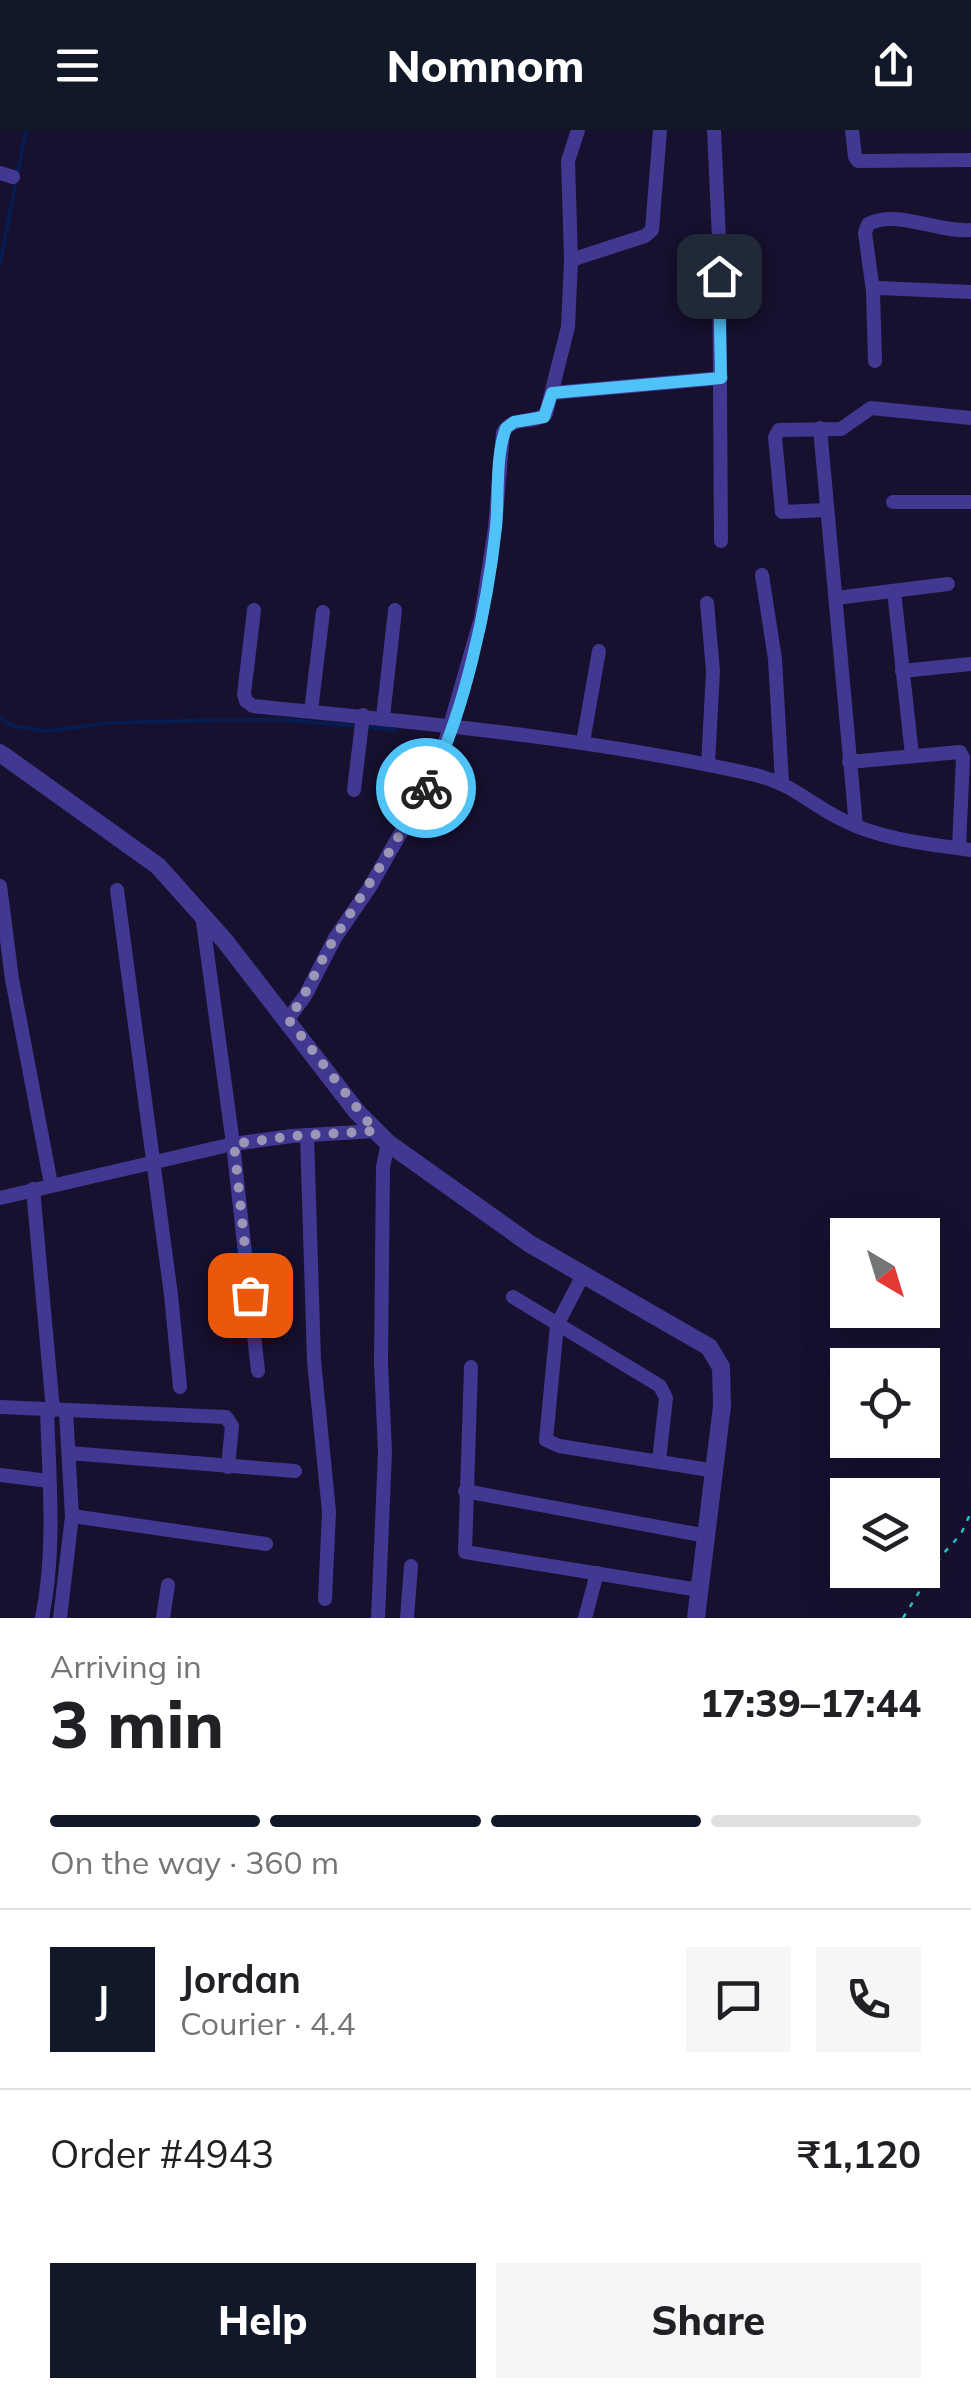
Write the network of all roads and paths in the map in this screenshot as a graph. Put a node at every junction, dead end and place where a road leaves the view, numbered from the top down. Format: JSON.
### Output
{"nodes":[{"id":1,"x":578,"y":130,"type":"edge"},
{"id":2,"x":660,"y":130,"type":"edge"},
{"id":3,"x":714,"y":130,"type":"edge"},
{"id":4,"x":852,"y":130,"type":"edge"},
{"id":5,"x":971,"y":160,"type":"edge"},
{"id":6,"x":971,"y":230,"type":"edge"},
{"id":7,"x":571,"y":260,"type":"junction"},
{"id":8,"x":873,"y":291,"type":"junction"},
{"id":9,"x":971,"y":292,"type":"edge"},
{"id":10,"x":874,"y":361,"type":"dead end"},
{"id":11,"x":721,"y":378,"type":"junction"},
{"id":12,"x":552,"y":393,"type":"junction"},
{"id":13,"x":971,"y":418,"type":"edge"},
{"id":14,"x":820,"y":428,"type":"junction"},
{"id":15,"x":893,"y":502,"type":"dead end"},
{"id":16,"x":971,"y":502,"type":"edge"},
{"id":17,"x":826,"y":510,"type":"junction"},
{"id":18,"x":721,"y":542,"type":"dead end"},
{"id":19,"x":762,"y":575,"type":"dead end"},
{"id":20,"x":948,"y":584,"type":"dead end"},
{"id":21,"x":894,"y":591,"type":"junction"},
{"id":22,"x":836,"y":598,"type":"junction"},
{"id":23,"x":708,"y":603,"type":"dead end"},
{"id":24,"x":254,"y":610,"type":"dead end"},
{"id":25,"x":395,"y":610,"type":"dead end"},
{"id":26,"x":324,"y":612,"type":"dead end"},
{"id":27,"x":599,"y":651,"type":"dead end"},
{"id":28,"x":971,"y":664,"type":"edge"},
{"id":29,"x":902,"y":670,"type":"junction"},
{"id":30,"x":311,"y":711,"type":"junction"},
{"id":31,"x":382,"y":717,"type":"junction"},
{"id":32,"x":362,"y":723,"type":"junction"},
{"id":33,"x":452,"y":724,"type":"junction"},
{"id":34,"x":583,"y":742,"type":"junction"},
{"id":35,"x":0,"y":753,"type":"edge"},
{"id":36,"x":912,"y":755,"type":"junction"},
{"id":37,"x":850,"y":762,"type":"junction"},
{"id":38,"x":708,"y":765,"type":"junction"},
{"id":39,"x":782,"y":783,"type":"junction"},
{"id":40,"x":354,"y":790,"type":"dead end"},
{"id":41,"x":856,"y":826,"type":"junction"},
{"id":42,"x":965,"y":849,"type":"edge"},
{"id":43,"x":0,"y":886,"type":"edge"},
{"id":44,"x":117,"y":890,"type":"dead end"},
{"id":45,"x":202,"y":914,"type":"junction"},
{"id":46,"x":288,"y":1019,"type":"junction"},
{"id":47,"x":307,"y":1135,"type":"junction"},
{"id":48,"x":382,"y":1137,"type":"junction"},
{"id":49,"x":234,"y":1144,"type":"junction"},
{"id":50,"x":153,"y":1163,"type":"junction"},
{"id":51,"x":51,"y":1184,"type":"junction"},
{"id":52,"x":33,"y":1189,"type":"junction"},
{"id":53,"x":0,"y":1198,"type":"edge"},
{"id":54,"x":583,"y":1275,"type":"junction"},
{"id":55,"x":514,"y":1297,"type":"dead end"},
{"id":56,"x":557,"y":1325,"type":"junction"},
{"id":57,"x":471,"y":1367,"type":"dead end"},
{"id":58,"x":258,"y":1370,"type":"dead end"},
{"id":59,"x":180,"y":1387,"type":"dead end"},
{"id":60,"x":0,"y":1406,"type":"edge"},
{"id":61,"x":55,"y":1410,"type":"junction"},
{"id":62,"x":69,"y":1453,"type":"junction"},
{"id":63,"x":659,"y":1460,"type":"junction"},
{"id":64,"x":228,"y":1467,"type":"junction"},
{"id":65,"x":716,"y":1470,"type":"junction"},
{"id":66,"x":295,"y":1471,"type":"dead end"},
{"id":67,"x":0,"y":1475,"type":"edge"},
{"id":68,"x":49,"y":1481,"type":"junction"},
{"id":69,"x":465,"y":1491,"type":"junction"},
{"id":70,"x":971,"y":1512,"type":"edge"},
{"id":71,"x":72,"y":1516,"type":"junction"},
{"id":72,"x":707,"y":1536,"type":"junction"},
{"id":73,"x":266,"y":1544,"type":"dead end"},
{"id":74,"x":411,"y":1566,"type":"dead end"},
{"id":75,"x":597,"y":1572,"type":"junction"},
{"id":76,"x":168,"y":1585,"type":"dead end"},
{"id":77,"x":698,"y":1590,"type":"junction"},
{"id":78,"x":325,"y":1599,"type":"dead end"},
{"id":79,"x":42,"y":1618,"type":"edge"},
{"id":80,"x":60,"y":1618,"type":"edge"},
{"id":81,"x":163,"y":1618,"type":"edge"},
{"id":82,"x":378,"y":1618,"type":"edge"},
{"id":83,"x":407,"y":1618,"type":"edge"},
{"id":84,"x":584,"y":1618,"type":"edge"},
{"id":85,"x":696,"y":1618,"type":"edge"},
{"id":86,"x":904,"y":1618,"type":"edge"}],
"edges":[{"from":1,"to":7,"type":"street"},
{"from":2,"to":7,"type":"street"},
{"from":3,"to":11,"type":"street"},
{"from":4,"to":5,"type":"street"},
{"from":6,"to":8,"type":"street"},
{"from":7,"to":12,"type":"street"},
{"from":8,"to":9,"type":"street"},
{"from":8,"to":10,"type":"street"},
{"from":11,"to":12,"type":"street"},
{"from":11,"to":18,"type":"street"},
{"from":12,"to":33,"type":"street"},
{"from":13,"to":14,"type":"street"},
{"from":14,"to":17,"type":"street"},
{"from":14,"to":17,"type":"street"},
{"from":15,"to":16,"type":"street"},
{"from":17,"to":22,"type":"street"},
{"from":19,"to":39,"type":"street"},
{"from":20,"to":21,"type":"street"},
{"from":21,"to":22,"type":"street"},
{"from":21,"to":29,"type":"street"},
{"from":22,"to":37,"type":"street"},
{"from":23,"to":38,"type":"street"},
{"from":24,"to":30,"type":"street"},
{"from":25,"to":31,"type":"street"},
{"from":26,"to":30,"type":"street"},
{"from":27,"to":34,"type":"street"},
{"from":28,"to":29,"type":"street"},
{"from":29,"to":36,"type":"street"},
{"from":30,"to":32,"type":"street"},
{"from":31,"to":32,"type":"street"},
{"from":31,"to":33,"type":"street"},
{"from":32,"to":40,"type":"street"},
{"from":33,"to":34,"type":"street"},
{"from":33,"to":46,"type":"street"},
{"from":34,"to":38,"type":"street"},
{"from":35,"to":45,"type":"street"},
{"from":36,"to":37,"type":"street"},
{"from":36,"to":42,"type":"street"},
{"from":37,"to":41,"type":"street"},
{"from":38,"to":39,"type":"street"},
{"from":39,"to":41,"type":"street"},
{"from":41,"to":42,"type":"street"},
{"from":43,"to":51,"type":"street"},
{"from":44,"to":50,"type":"street"},
{"from":45,"to":46,"type":"street"},
{"from":45,"to":49,"type":"street"},
{"from":46,"to":48,"type":"street"},
{"from":47,"to":48,"type":"street"},
{"from":47,"to":49,"type":"street"},
{"from":47,"to":78,"type":"street"},
{"from":48,"to":54,"type":"street"},
{"from":48,"to":82,"type":"street"},
{"from":49,"to":50,"type":"street"},
{"from":49,"to":58,"type":"street"},
{"from":50,"to":51,"type":"street"},
{"from":50,"to":59,"type":"street"},
{"from":51,"to":52,"type":"street"},
{"from":52,"to":53,"type":"street"},
{"from":52,"to":61,"type":"street"},
{"from":54,"to":56,"type":"street"},
{"from":54,"to":65,"type":"street"},
{"from":55,"to":56,"type":"street"},
{"from":56,"to":63,"type":"street"},
{"from":56,"to":63,"type":"street"},
{"from":57,"to":69,"type":"street"},
{"from":60,"to":61,"type":"street"},
{"from":61,"to":62,"type":"street"},
{"from":61,"to":64,"type":"street"},
{"from":61,"to":68,"type":"street"},
{"from":62,"to":64,"type":"street"},
{"from":62,"to":71,"type":"street"},
{"from":63,"to":65,"type":"street"},
{"from":64,"to":66,"type":"street"},
{"from":65,"to":72,"type":"street"},
{"from":67,"to":68,"type":"street"},
{"from":68,"to":79,"type":"street"},
{"from":69,"to":72,"type":"street"},
{"from":69,"to":75,"type":"street"},
{"from":70,"to":86,"type":"path"},
{"from":71,"to":73,"type":"street"},
{"from":71,"to":80,"type":"street"},
{"from":72,"to":77,"type":"street"},
{"from":74,"to":83,"type":"street"},
{"from":75,"to":77,"type":"street"},
{"from":75,"to":84,"type":"street"},
{"from":76,"to":81,"type":"street"},
{"from":77,"to":85,"type":"street"}]}
